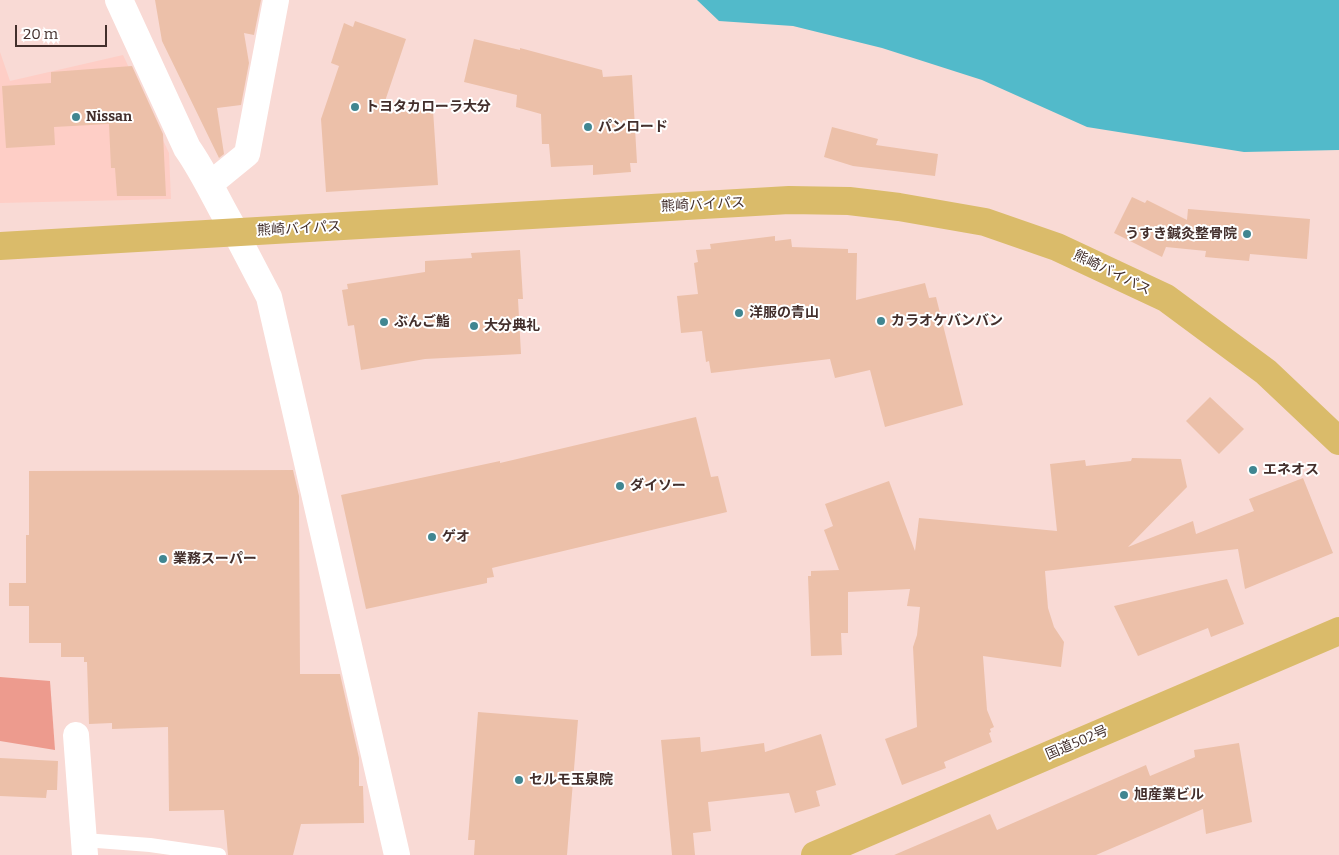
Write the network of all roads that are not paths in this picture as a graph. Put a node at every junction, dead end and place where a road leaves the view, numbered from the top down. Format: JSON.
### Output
{"nodes":[{"id":1,"x":119,"y":0,"type":"edge"},
{"id":2,"x":276,"y":0,"type":"edge"},
{"id":3,"x":209,"y":185,"type":"junction"},
{"id":4,"x":235,"y":232,"type":"junction"},
{"id":5,"x":0,"y":246,"type":"edge"},
{"id":6,"x":1339,"y":441,"type":"edge"},
{"id":7,"x":1339,"y":631,"type":"edge"},
{"id":8,"x":76,"y":735,"type":"dead end"},
{"id":9,"x":84,"y":847,"type":"edge"},
{"id":10,"x":219,"y":855,"type":"edge"},
{"id":11,"x":397,"y":855,"type":"edge"},
{"id":12,"x":815,"y":855,"type":"edge"}],
"edges":[{"from":1,"to":3,"type":"street"},
{"from":2,"to":3,"type":"street"},
{"from":3,"to":4,"type":"street"},
{"from":4,"to":5,"type":"highway","name":"熊崎バイパス"},
{"from":4,"to":6,"type":"highway","name":"熊崎バイパス"},
{"from":4,"to":11,"type":"street"},
{"from":7,"to":12,"type":"highway","name":"国道502号"},
{"from":8,"to":9,"type":"street"},
{"from":9,"to":10,"type":"lane"}]}
